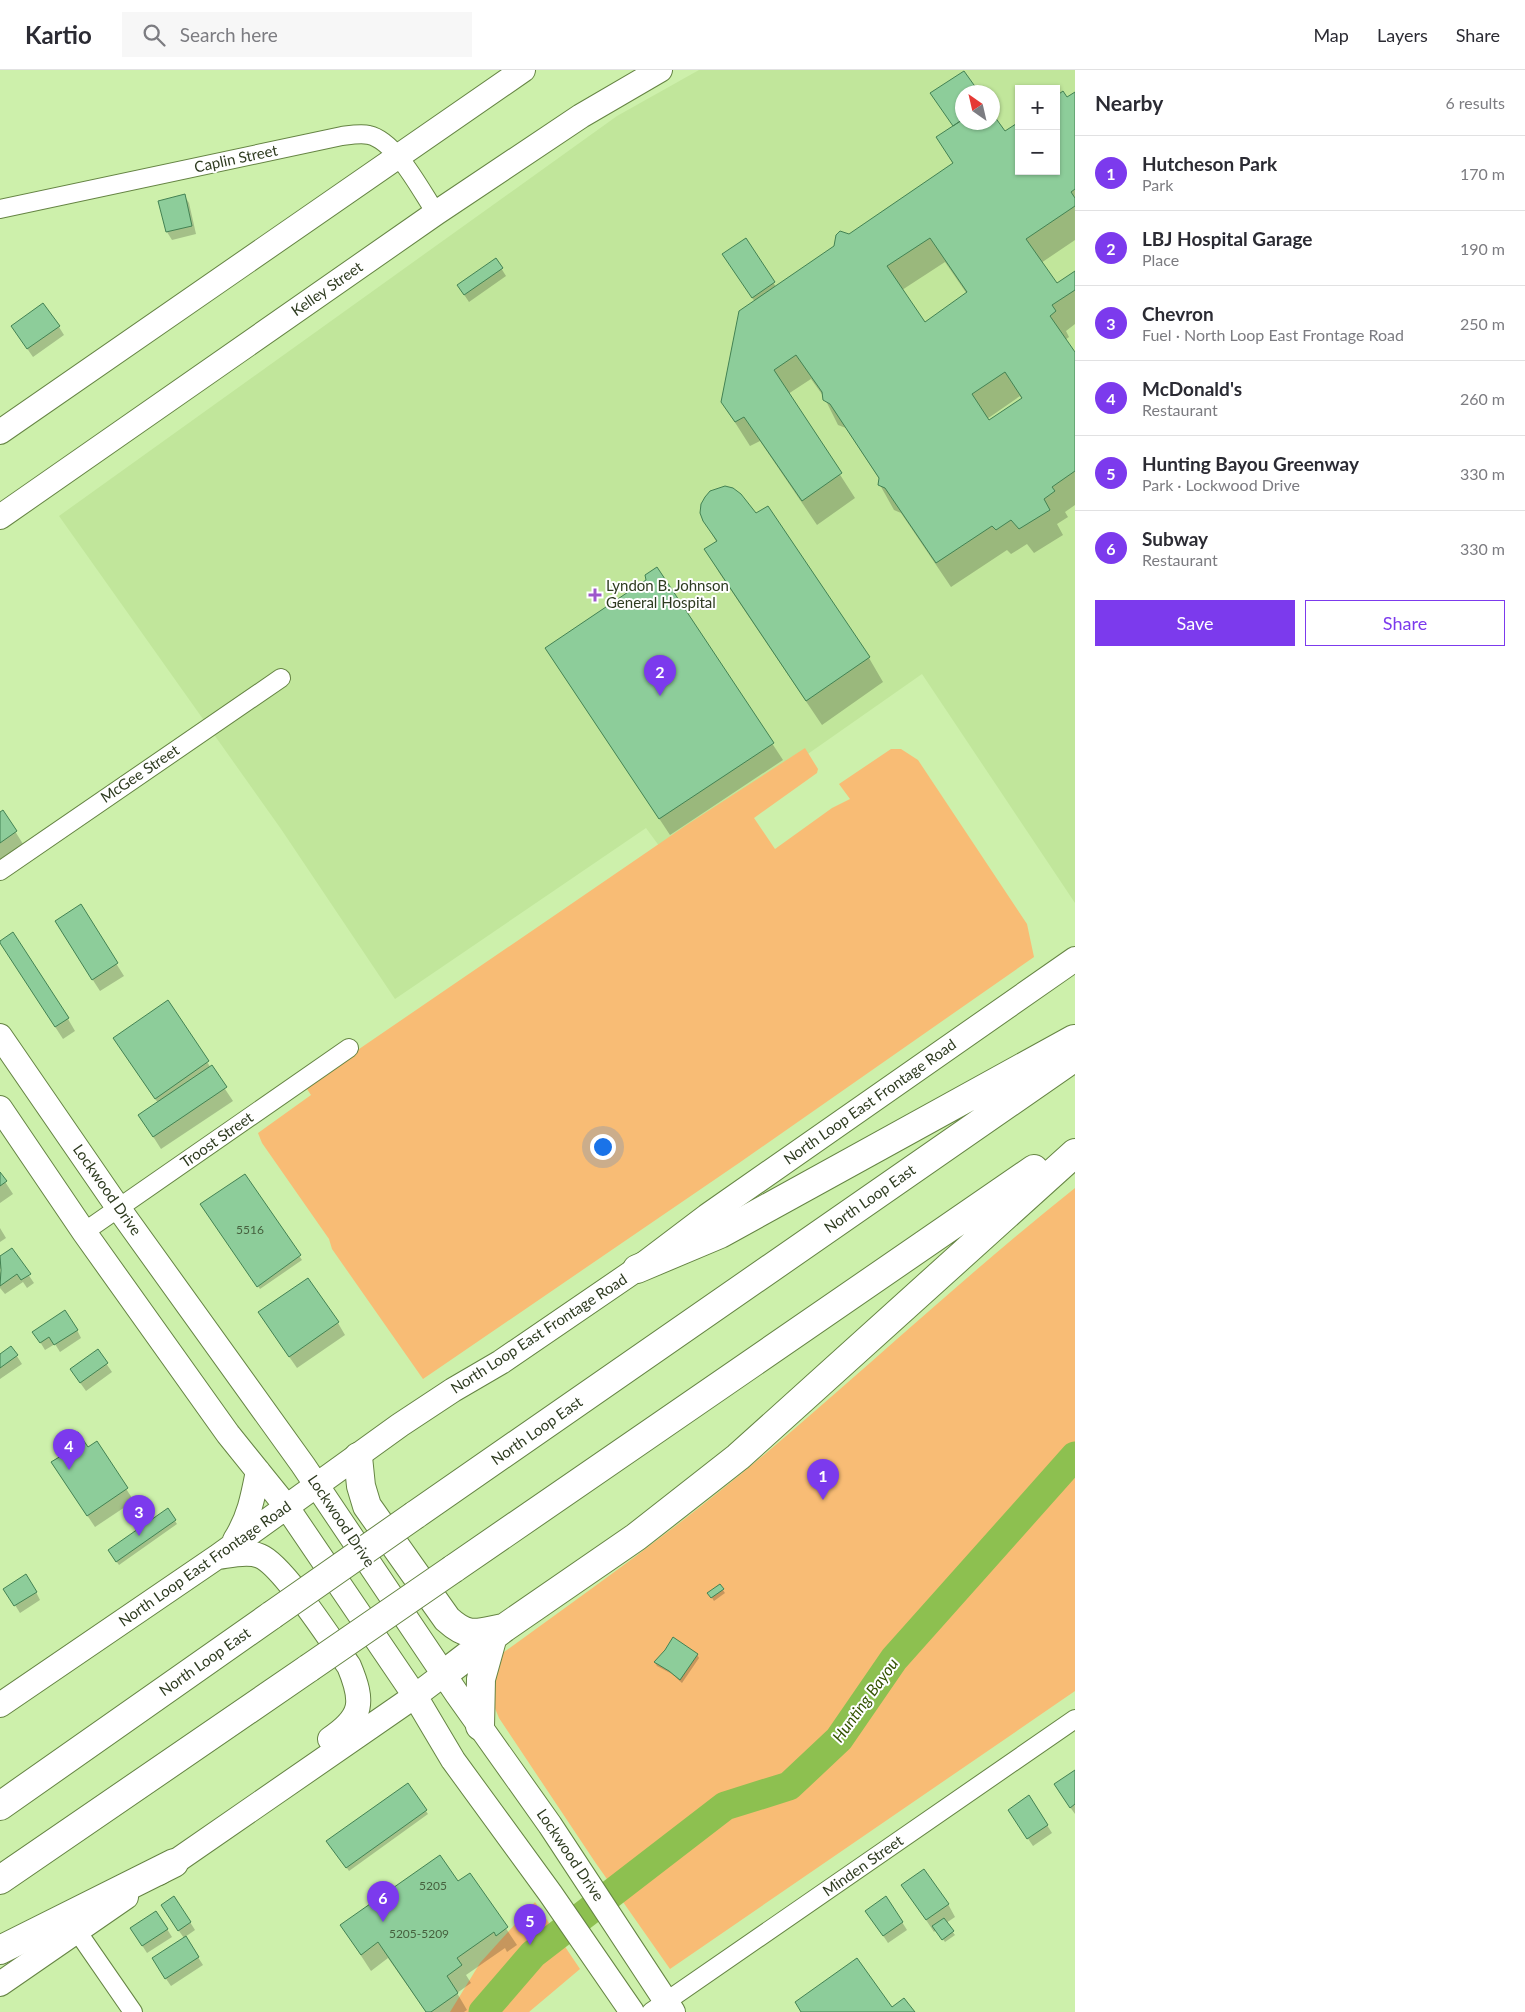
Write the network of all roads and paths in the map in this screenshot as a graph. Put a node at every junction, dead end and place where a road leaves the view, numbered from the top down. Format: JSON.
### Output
{"nodes":[{"id":1,"x":523,"y":70,"type":"edge"},
{"id":2,"x":660,"y":70,"type":"edge"},
{"id":3,"x":398,"y":155,"type":"junction"},
{"id":4,"x":0,"y":209,"type":"edge"},
{"id":5,"x":436,"y":214,"type":"junction"},
{"id":6,"x":0,"y":432,"type":"edge"},
{"id":7,"x":0,"y":517,"type":"edge"},
{"id":8,"x":281,"y":678,"type":"dead end"},
{"id":9,"x":0,"y":871,"type":"edge"},
{"id":10,"x":1075,"y":959,"type":"edge"},
{"id":11,"x":0,"y":1036,"type":"edge"},
{"id":12,"x":1075,"y":1038,"type":"edge"},
{"id":13,"x":349,"y":1048,"type":"dead end"},
{"id":14,"x":1075,"y":1056,"type":"edge"},
{"id":15,"x":0,"y":1108,"type":"edge"},
{"id":16,"x":1075,"y":1141,"type":"edge"},
{"id":17,"x":1075,"y":1154,"type":"edge"},
{"id":18,"x":119,"y":1209,"type":"junction"},
{"id":19,"x":84,"y":1232,"type":"junction"},
{"id":20,"x":637,"y":1269,"type":"junction"},
{"id":21,"x":358,"y":1457,"type":"junction"},
{"id":22,"x":258,"y":1471,"type":"junction"},
{"id":23,"x":317,"y":1485,"type":"junction"},
{"id":24,"x":286,"y":1506,"type":"junction"},
{"id":25,"x":225,"y":1551,"type":"junction"},
{"id":26,"x":499,"y":1632,"type":"junction"},
{"id":27,"x":444,"y":1674,"type":"junction"},
{"id":28,"x":415,"y":1696,"type":"junction"},
{"id":29,"x":0,"y":1705,"type":"edge"},
{"id":30,"x":1075,"y":1719,"type":"edge"},
{"id":31,"x":480,"y":1726,"type":"junction"},
{"id":32,"x":287,"y":1785,"type":"junction"},
{"id":33,"x":0,"y":1806,"type":"edge"},
{"id":34,"x":174,"y":1863,"type":"junction"},
{"id":35,"x":0,"y":1880,"type":"edge"},
{"id":36,"x":77,"y":1931,"type":"junction"},
{"id":37,"x":0,"y":1950,"type":"edge"},
{"id":38,"x":0,"y":1984,"type":"edge"},
{"id":39,"x":664,"y":2009,"type":"edge"},
{"id":40,"x":133,"y":2012,"type":"edge"},
{"id":41,"x":632,"y":2012,"type":"edge"}],
"edges":[{"from":1,"to":3,"type":"main road"},
{"from":2,"to":5,"type":"main road","name":"Kelley Street"},
{"from":3,"to":4,"type":"street","name":"Caplin Street"},
{"from":3,"to":5,"type":"street","name":"Caplin Street"},
{"from":3,"to":6,"type":"main road"},
{"from":5,"to":7,"type":"main road","name":"Kelley Street"},
{"from":8,"to":9,"type":"street","name":"McGee Street"},
{"from":10,"to":20,"type":"main road","name":"North Loop East Frontage Road"},
{"from":11,"to":18,"type":"main road","name":"Lockwood Drive"},
{"from":12,"to":20,"type":"highway"},
{"from":13,"to":18,"type":"street","name":"Troost Street"},
{"from":14,"to":33,"type":"highway","name":"North Loop East","bridge":true},
{"from":15,"to":19,"type":"main road"},
{"from":16,"to":35,"type":"highway","bridge":true},
{"from":17,"to":26,"type":"highway"},
{"from":18,"to":19,"type":"street","name":"Troost Street"},
{"from":18,"to":23,"type":"main road","name":"Lockwood Drive"},
{"from":19,"to":22,"type":"main road"},
{"from":20,"to":21,"type":"main road","name":"North Loop East Frontage Road"},
{"from":21,"to":23,"type":"main road","name":"North Loop East Frontage Road"},
{"from":21,"to":26,"type":"highway"},
{"from":22,"to":24,"type":"main road"},
{"from":22,"to":25,"type":"main road"},
{"from":23,"to":24,"type":"main road","name":"North Loop East Frontage Road"},
{"from":23,"to":27,"type":"main road","name":"Lockwood Drive"},
{"from":24,"to":25,"type":"main road","name":"North Loop East Frontage Road"},
{"from":24,"to":28,"type":"main road"},
{"from":25,"to":29,"type":"main road","name":"North Loop East Frontage Road"},
{"from":25,"to":32,"type":"main road"},
{"from":26,"to":27,"type":"highway"},
{"from":26,"to":31,"type":"highway"},
{"from":27,"to":28,"type":"main road"},
{"from":27,"to":31,"type":"main road","name":"Lockwood Drive"},
{"from":28,"to":32,"type":"main road"},
{"from":28,"to":41,"type":"main road"},
{"from":30,"to":39,"type":"street","name":"Minden Street"},
{"from":31,"to":39,"type":"main road","name":"Lockwood Drive"},
{"from":32,"to":34,"type":"main road"},
{"from":34,"to":36,"type":"main road"},
{"from":34,"to":37,"type":"highway"},
{"from":36,"to":38,"type":"main road"},
{"from":36,"to":40,"type":"street"}]}
